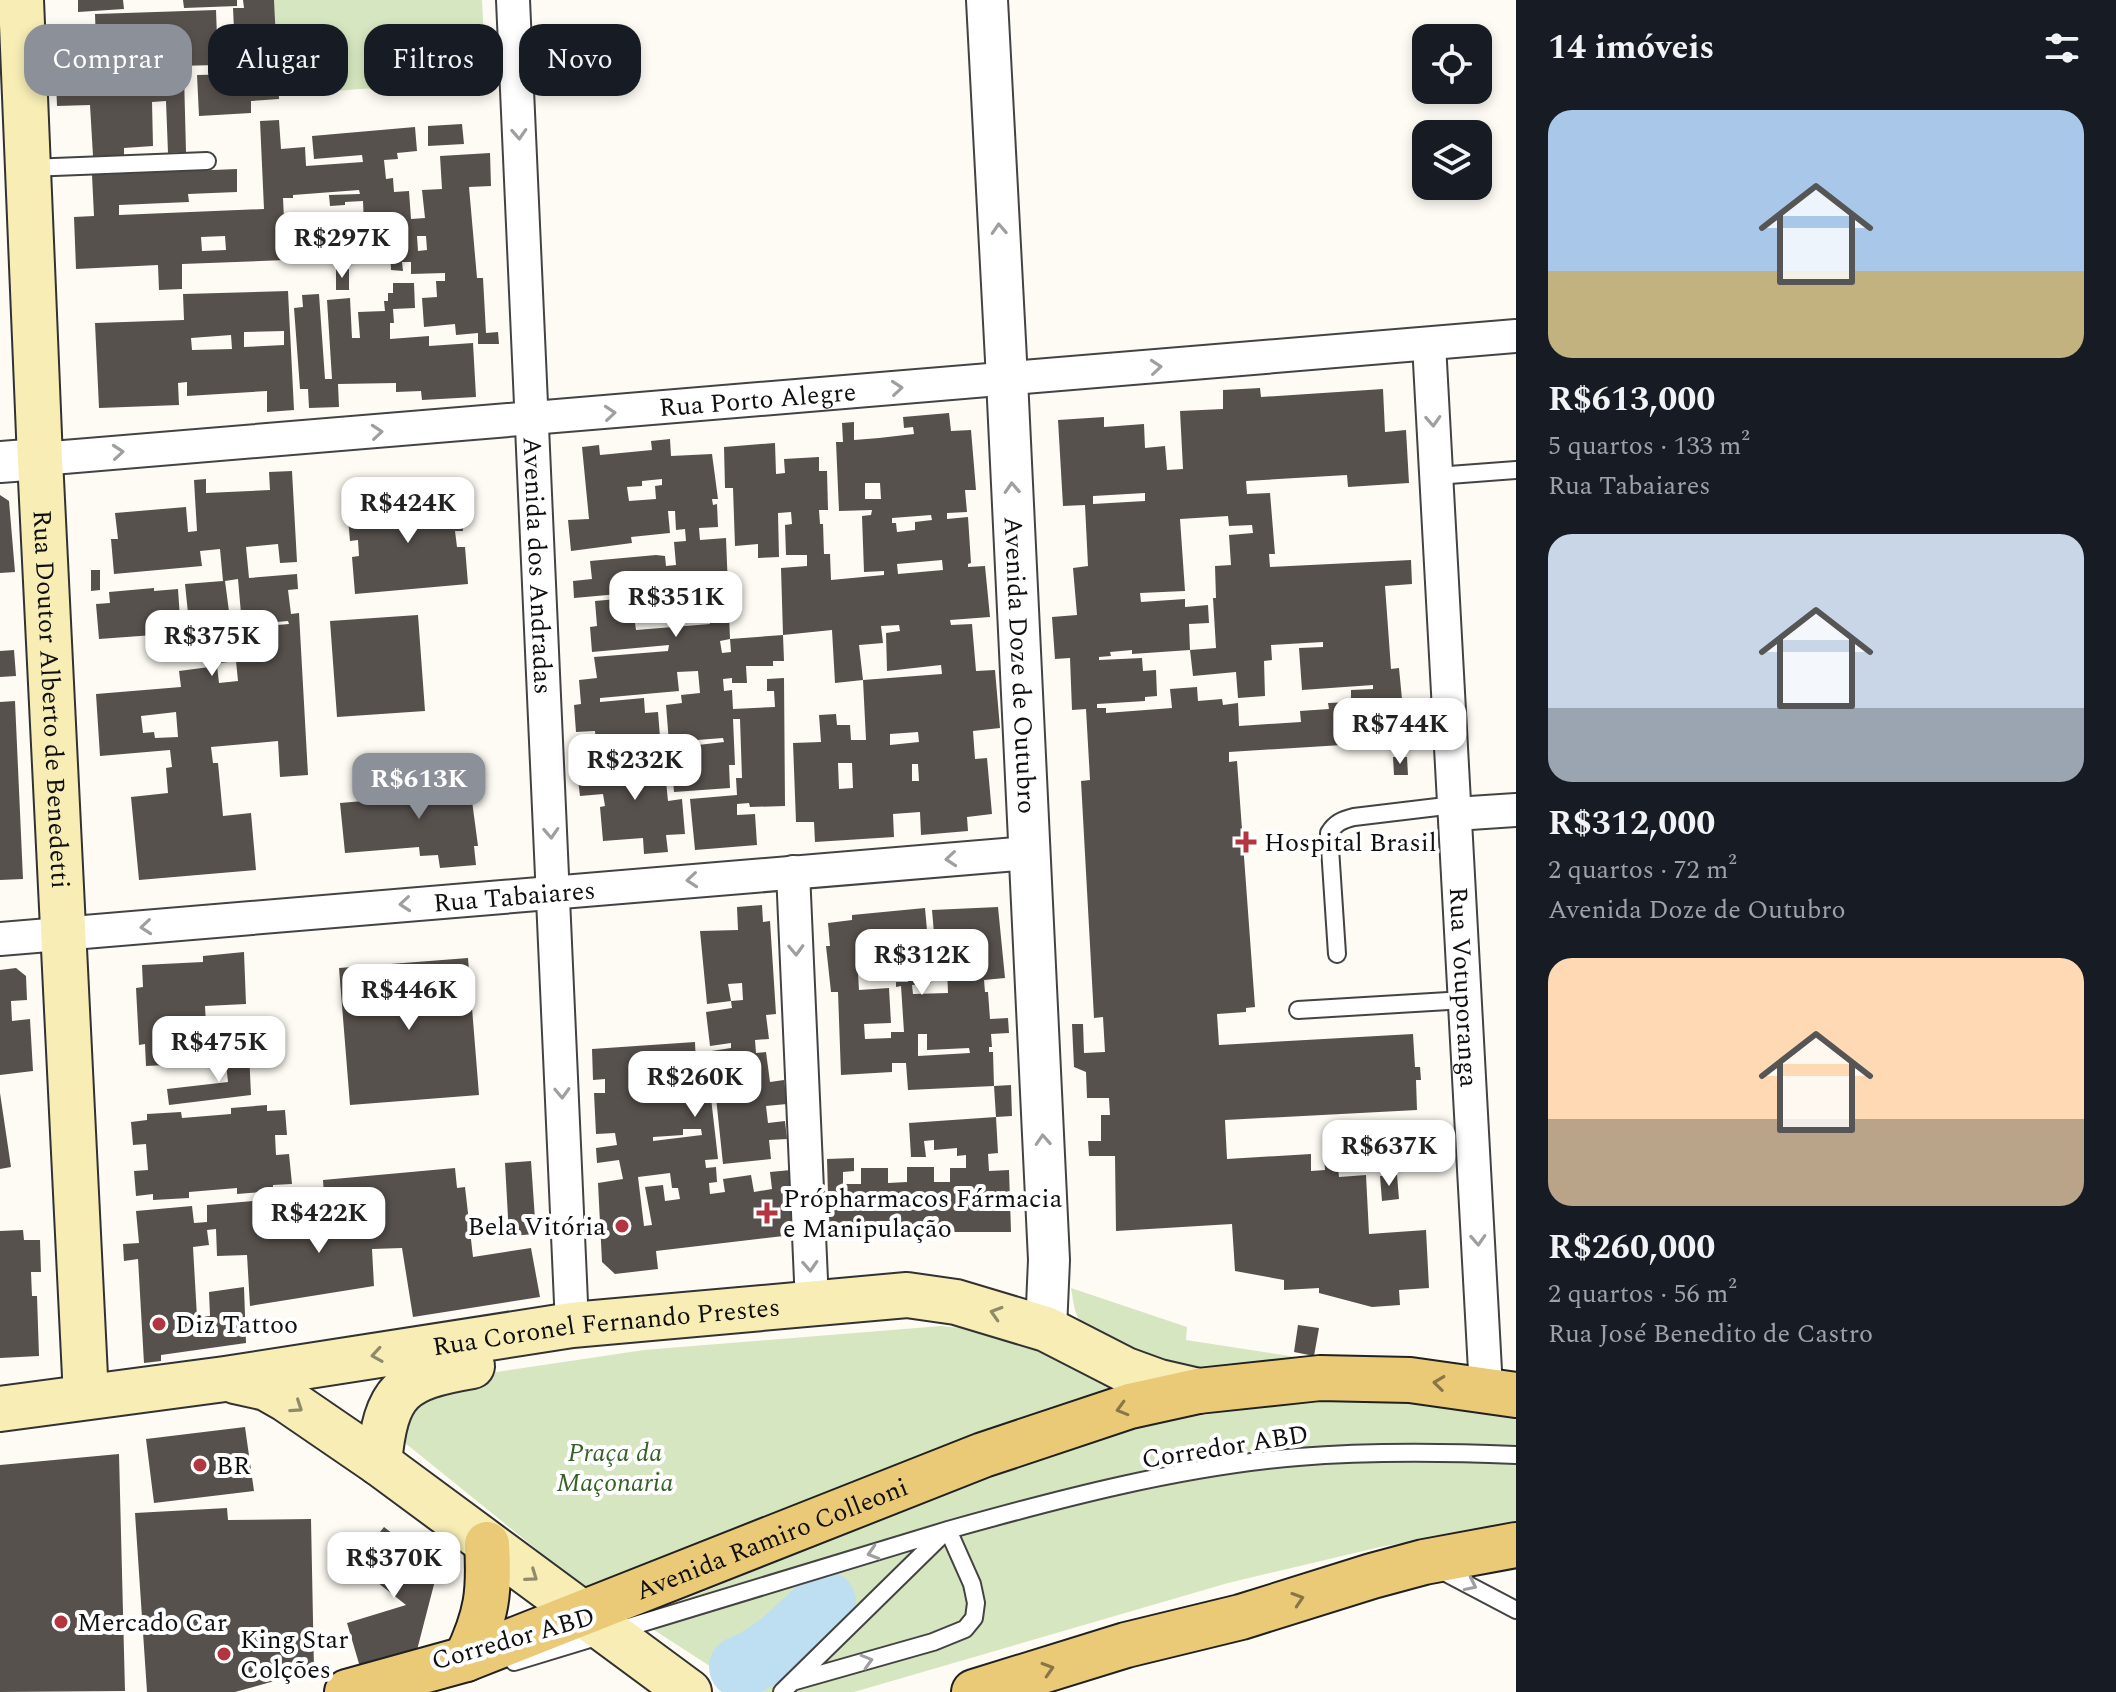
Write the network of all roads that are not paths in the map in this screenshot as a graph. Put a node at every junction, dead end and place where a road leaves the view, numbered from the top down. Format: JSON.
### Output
{"nodes":[{"id":1,"x":21,"y":0,"type":"edge"},
{"id":2,"x":513,"y":0,"type":"edge"},
{"id":3,"x":987,"y":0,"type":"edge"},
{"id":4,"x":207,"y":161,"type":"dead end"},
{"id":5,"x":28,"y":168,"type":"junction"},
{"id":6,"x":1516,"y":336,"type":"edge"},
{"id":7,"x":1429,"y":344,"type":"junction"},
{"id":8,"x":1007,"y":379,"type":"junction"},
{"id":9,"x":532,"y":420,"type":"junction"},
{"id":10,"x":20,"y":460,"type":"edge"},
{"id":11,"x":1516,"y":470,"type":"edge"},
{"id":12,"x":1436,"y":476,"type":"junction"},
{"id":13,"x":1455,"y":809,"type":"junction"},
{"id":14,"x":1516,"y":810,"type":"edge"},
{"id":15,"x":1029,"y":853,"type":"junction"},
{"id":16,"x":793,"y":872,"type":"junction"},
{"id":17,"x":553,"y":891,"type":"junction"},
{"id":18,"x":65,"y":934,"type":"junction"},
{"id":19,"x":0,"y":939,"type":"edge"},
{"id":20,"x":1337,"y":954,"type":"dead end"},
{"id":21,"x":1465,"y":1000,"type":"junction"},
{"id":22,"x":1298,"y":1010,"type":"dead end"},
{"id":23,"x":812,"y":1303,"type":"junction"},
{"id":24,"x":704,"y":1314,"type":"junction"},
{"id":25,"x":572,"y":1325,"type":"junction"},
{"id":26,"x":1046,"y":1329,"type":"junction"},
{"id":27,"x":225,"y":1379,"type":"junction"},
{"id":28,"x":1198,"y":1391,"type":"junction"},
{"id":29,"x":1501,"y":1392,"type":"edge"},
{"id":30,"x":86,"y":1397,"type":"junction"},
{"id":31,"x":0,"y":1409,"type":"edge"},
{"id":32,"x":1516,"y":1455,"type":"edge"},
{"id":33,"x":379,"y":1463,"type":"junction"},
{"id":34,"x":948,"y":1530,"type":"junction"},
{"id":35,"x":487,"y":1544,"type":"junction"},
{"id":36,"x":1516,"y":1545,"type":"edge"},
{"id":37,"x":1424,"y":1562,"type":"junction"},
{"id":38,"x":1516,"y":1610,"type":"edge"},
{"id":39,"x":597,"y":1624,"type":"junction"},
{"id":40,"x":475,"y":1669,"type":"junction"},
{"id":41,"x":787,"y":1687,"type":"edge"},
{"id":42,"x":347,"y":1692,"type":"edge"},
{"id":43,"x":689,"y":1692,"type":"edge"},
{"id":44,"x":974,"y":1692,"type":"edge"}],
"edges":[{"from":1,"to":5,"type":"main road","name":"Rua Doutor Alberto de Benedetti"},
{"from":2,"to":9,"type":"street","name":"Avenida dos Andradas","one_way":true},
{"from":8,"to":3,"type":"street","name":"Avenida Doze de Outubro","one_way":true},
{"from":4,"to":5,"type":"lane"},
{"from":5,"to":10,"type":"main road","name":"Rua Doutor Alberto de Benedetti"},
{"from":6,"to":7,"type":"street","name":"Rua Porto Alegre"},
{"from":8,"to":7,"type":"street","name":"Rua Porto Alegre","one_way":true},
{"from":7,"to":12,"type":"street","name":"Rua Votuporanga","one_way":true},
{"from":9,"to":8,"type":"street","name":"Rua Porto Alegre","one_way":true},
{"from":15,"to":8,"type":"street","name":"Avenida Doze de Outubro","one_way":true},
{"from":10,"to":9,"type":"street","name":"Rua Porto Alegre","one_way":true},
{"from":9,"to":17,"type":"street","name":"Avenida dos Andradas","one_way":true},
{"from":10,"to":18,"type":"main road","name":"Rua Doutor Alberto de Benedetti"},
{"from":11,"to":12,"type":"lane"},
{"from":12,"to":13,"type":"street","name":"Rua Votuporanga"},
{"from":13,"to":14,"type":"street"},
{"from":13,"to":20,"type":"lane"},
{"from":13,"to":21,"type":"street","name":"Rua Votuporanga"},
{"from":15,"to":16,"type":"street","name":"Rua Tabaiares","one_way":true},
{"from":26,"to":15,"type":"street","name":"Avenida Doze de Outubro","one_way":true},
{"from":16,"to":17,"type":"street","name":"Rua Tabaiares","one_way":true},
{"from":16,"to":23,"type":"street","one_way":true},
{"from":17,"to":18,"type":"street","name":"Rua Tabaiares","one_way":true},
{"from":17,"to":25,"type":"street","name":"Avenida dos Andradas","one_way":true},
{"from":18,"to":19,"type":"street","name":"Rua Tabaiares"},
{"from":18,"to":30,"type":"main road","name":"Rua Doutor Alberto de Benedetti"},
{"from":21,"to":22,"type":"lane"},
{"from":21,"to":29,"type":"street","name":"Rua Votuporanga","one_way":true},
{"from":23,"to":24,"type":"main road","name":"Rua Coronel Fernando Prestes"},
{"from":26,"to":23,"type":"main road","name":"Rua Coronel Fernando Prestes","one_way":true},
{"from":24,"to":25,"type":"main road","name":"Rua Coronel Fernando Prestes"},
{"from":24,"to":33,"type":"main road"},
{"from":25,"to":27,"type":"main road","name":"Rua Coronel Fernando Prestes","one_way":true},
{"from":26,"to":28,"type":"main road","name":"Rua Coronel Fernando Prestes"},
{"from":27,"to":30,"type":"main road","name":"Rua Coronel Fernando Prestes"},
{"from":27,"to":33,"type":"main road","one_way":true},
{"from":29,"to":28,"type":"main road","name":"Avenida Ramiro Colleoni","one_way":true},
{"from":28,"to":39,"type":"main road","name":"Avenida Ramiro Colleoni","one_way":true},
{"from":30,"to":31,"type":"main road","name":"Rua Coronel Fernando Prestes"},
{"from":32,"to":34,"type":"lane","name":"Corredor ABD"},
{"from":33,"to":35,"type":"main road"},
{"from":34,"to":39,"type":"lane","name":"Corredor ABD","one_way":true},
{"from":34,"to":41,"type":"lane","name":"Corredor ABD"},
{"from":41,"to":34,"type":"lane","one_way":true},
{"from":35,"to":39,"type":"main road","one_way":true},
{"from":35,"to":40,"type":"main road"},
{"from":36,"to":37,"type":"main road"},
{"from":37,"to":38,"type":"lane","one_way":true},
{"from":44,"to":37,"type":"main road","one_way":true},
{"from":39,"to":40,"type":"main road","name":"Avenida Ramiro Colleoni"},
{"from":39,"to":43,"type":"main road"},
{"from":40,"to":42,"type":"main road","name":"Avenida Ramiro Colleoni"}]}
